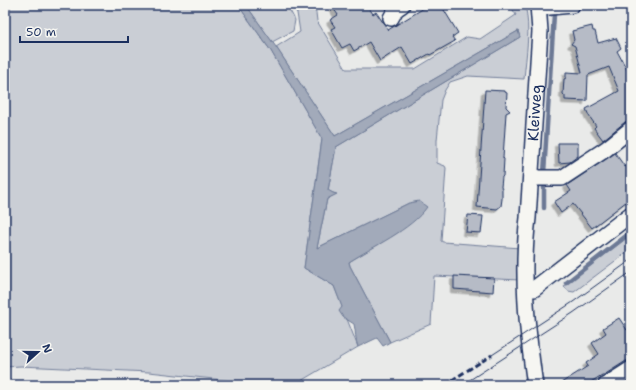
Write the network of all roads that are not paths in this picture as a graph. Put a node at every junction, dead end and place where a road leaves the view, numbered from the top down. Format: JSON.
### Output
{"nodes":[{"id":1,"x":402,"y":5,"type":"edge"},
{"id":2,"x":572,"y":5,"type":"edge"},
{"id":3,"x":539,"y":6,"type":"edge"},
{"id":4,"x":391,"y":18,"type":"dead end"},
{"id":5,"x":631,"y":128,"type":"edge"},
{"id":6,"x":531,"y":178,"type":"junction"},
{"id":7,"x":631,"y":214,"type":"edge"},
{"id":8,"x":528,"y":218,"type":"junction"},
{"id":9,"x":534,"y":289,"type":"junction"},
{"id":10,"x":631,"y":369,"type":"edge"},
{"id":11,"x":535,"y":385,"type":"edge"},
{"id":12,"x":542,"y":385,"type":"edge"},
{"id":13,"x":606,"y":385,"type":"edge"}],
"edges":[{"from":1,"to":4,"type":"street"},
{"from":2,"to":3,"type":"street"},
{"from":3,"to":6,"type":"street","name":"Kleiweg"},
{"from":5,"to":6,"type":"street"},
{"from":6,"to":8,"type":"street","name":"Kleiweg"},
{"from":7,"to":9,"type":"street"},
{"from":8,"to":9,"type":"street","name":"Kleiweg"},
{"from":8,"to":11,"type":"street","name":"Kleiweg"},
{"from":9,"to":12,"type":"street","name":"Kleiweg"},
{"from":10,"to":13,"type":"street"}]}
